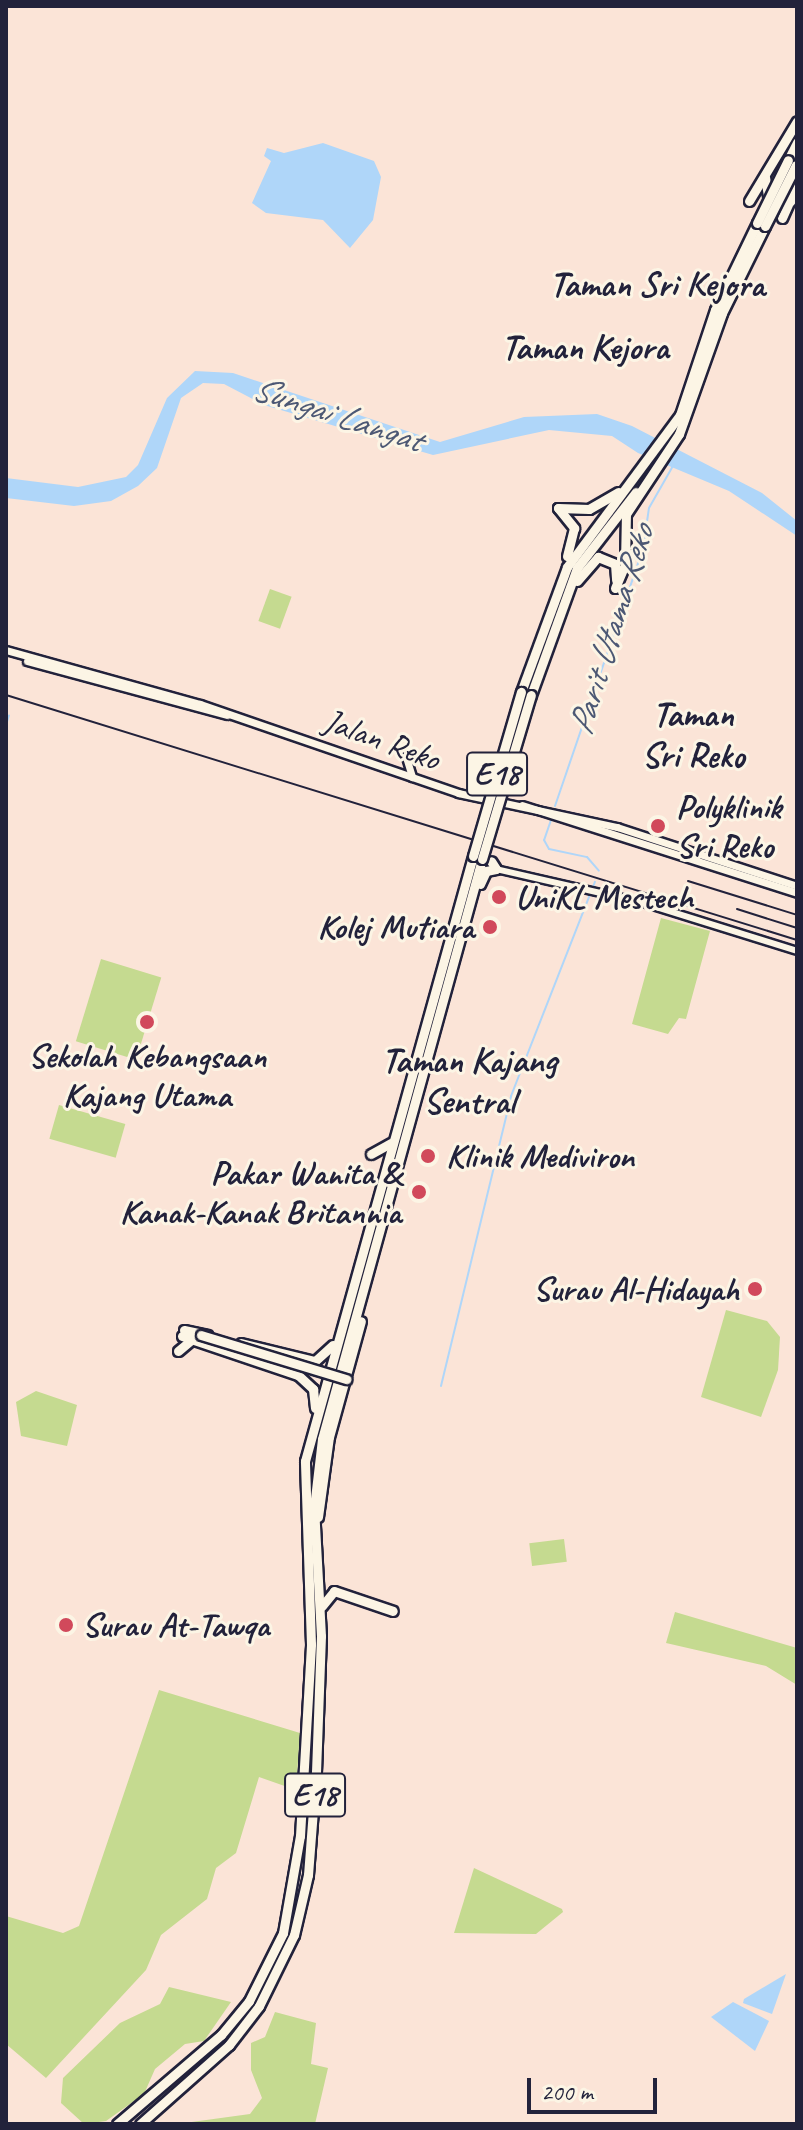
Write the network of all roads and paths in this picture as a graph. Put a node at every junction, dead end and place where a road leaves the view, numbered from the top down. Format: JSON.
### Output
{"nodes":[{"id":1,"x":797,"y":121,"type":"edge"},
{"id":2,"x":797,"y":142,"type":"edge"},
{"id":3,"x":771,"y":163,"type":"junction"},
{"id":4,"x":794,"y":163,"type":"edge"},
{"id":5,"x":797,"y":184,"type":"edge"},
{"id":6,"x":749,"y":201,"type":"dead end"},
{"id":7,"x":790,"y":201,"type":"junction"},
{"id":8,"x":782,"y":218,"type":"dead end"},
{"id":9,"x":650,"y":478,"type":"junction"},
{"id":10,"x":631,"y":483,"type":"junction"},
{"id":11,"x":558,"y":586,"type":"junction"},
{"id":12,"x":552,"y":625,"type":"junction"},
{"id":13,"x":6,"y":652,"type":"edge"},
{"id":14,"x":131,"y":678,"type":"dead end"},
{"id":15,"x":139,"y":687,"type":"junction"},
{"id":16,"x":526,"y":694,"type":"junction"},
{"id":17,"x":227,"y":715,"type":"junction"},
{"id":18,"x":390,"y":770,"type":"junction"},
{"id":19,"x":412,"y":778,"type":"junction"},
{"id":20,"x":521,"y":804,"type":"junction"},
{"id":21,"x":488,"y":863,"type":"junction"},
{"id":22,"x":797,"y":886,"type":"edge"},
{"id":23,"x":797,"y":893,"type":"edge"},
{"id":24,"x":465,"y":916,"type":"junction"},
{"id":25,"x":797,"y":951,"type":"edge"},
{"id":26,"x":393,"y":1142,"type":"junction"},
{"id":27,"x":384,"y":1174,"type":"junction"},
{"id":28,"x":384,"y":1220,"type":"junction"},
{"id":29,"x":340,"y":1331,"type":"junction"},
{"id":30,"x":193,"y":1336,"type":"junction"},
{"id":31,"x":178,"y":1351,"type":"dead end"},
{"id":32,"x":346,"y":1382,"type":"junction"},
{"id":33,"x":315,"y":1420,"type":"junction"},
{"id":34,"x":314,"y":1534,"type":"junction"},
{"id":35,"x":393,"y":1611,"type":"dead end"},
{"id":36,"x":321,"y":1636,"type":"junction"},
{"id":37,"x":117,"y":2124,"type":"edge"},
{"id":38,"x":140,"y":2124,"type":"edge"}],
"edges":[{"from":1,"to":3,"type":"highway"},
{"from":2,"to":4,"type":"highway","number":"E18"},
{"from":3,"to":6,"type":"highway"},
{"from":3,"to":7,"type":"highway"},
{"from":4,"to":9,"type":"highway","number":"E18","bridge":true},
{"from":4,"to":10,"type":"highway","number":"E18","bridge":true},
{"from":5,"to":7,"type":"highway"},
{"from":7,"to":8,"type":"highway"},
{"from":9,"to":12,"type":"highway","number":"E18"},
{"from":9,"to":12,"type":"highway"},
{"from":10,"to":11,"type":"highway","number":"E18"},
{"from":10,"to":11,"type":"highway"},
{"from":11,"to":16,"type":"highway","number":"E18"},
{"from":12,"to":16,"type":"highway","number":"E18"},
{"from":13,"to":15,"type":"main road","name":"Jalan Reko"},
{"from":13,"to":17,"type":"main road","name":"Jalan Reko"},
{"from":14,"to":15,"type":"main road"},
{"from":15,"to":17,"type":"main road","name":"Jalan Reko"},
{"from":16,"to":21,"type":"highway","number":"E18","bridge":true},
{"from":16,"to":21,"type":"highway","number":"E18","bridge":true},
{"from":17,"to":18,"type":"main road","name":"Jalan Reko"},
{"from":18,"to":19,"type":"main road","name":"Jalan Reko"},
{"from":18,"to":19,"type":"main road"},
{"from":19,"to":20,"type":"main road","name":"Jalan Reko"},
{"from":20,"to":22,"type":"main road","name":"Jalan Reko"},
{"from":20,"to":23,"type":"main road","name":"Jalan Reko"},
{"from":21,"to":24,"type":"highway","number":"E18"},
{"from":21,"to":24,"type":"highway"},
{"from":21,"to":25,"type":"main road"},
{"from":21,"to":26,"type":"highway","number":"E18"},
{"from":24,"to":28,"type":"highway","number":"E18"},
{"from":26,"to":27,"type":"highway","number":"E18"},
{"from":26,"to":27,"type":"highway"},
{"from":27,"to":29,"type":"highway","number":"E18"},
{"from":28,"to":32,"type":"highway"},
{"from":28,"to":34,"type":"highway","number":"E18"},
{"from":29,"to":30,"type":"highway"},
{"from":29,"to":33,"type":"highway","number":"E18"},
{"from":30,"to":31,"type":"highway"},
{"from":30,"to":32,"type":"highway","bridge":true},
{"from":30,"to":33,"type":"highway"},
{"from":32,"to":34,"type":"highway"},
{"from":33,"to":37,"type":"highway","number":"E18"},
{"from":34,"to":36,"type":"highway","number":"E18"},
{"from":35,"to":36,"type":"highway"},
{"from":36,"to":38,"type":"highway","number":"E18"}]}
